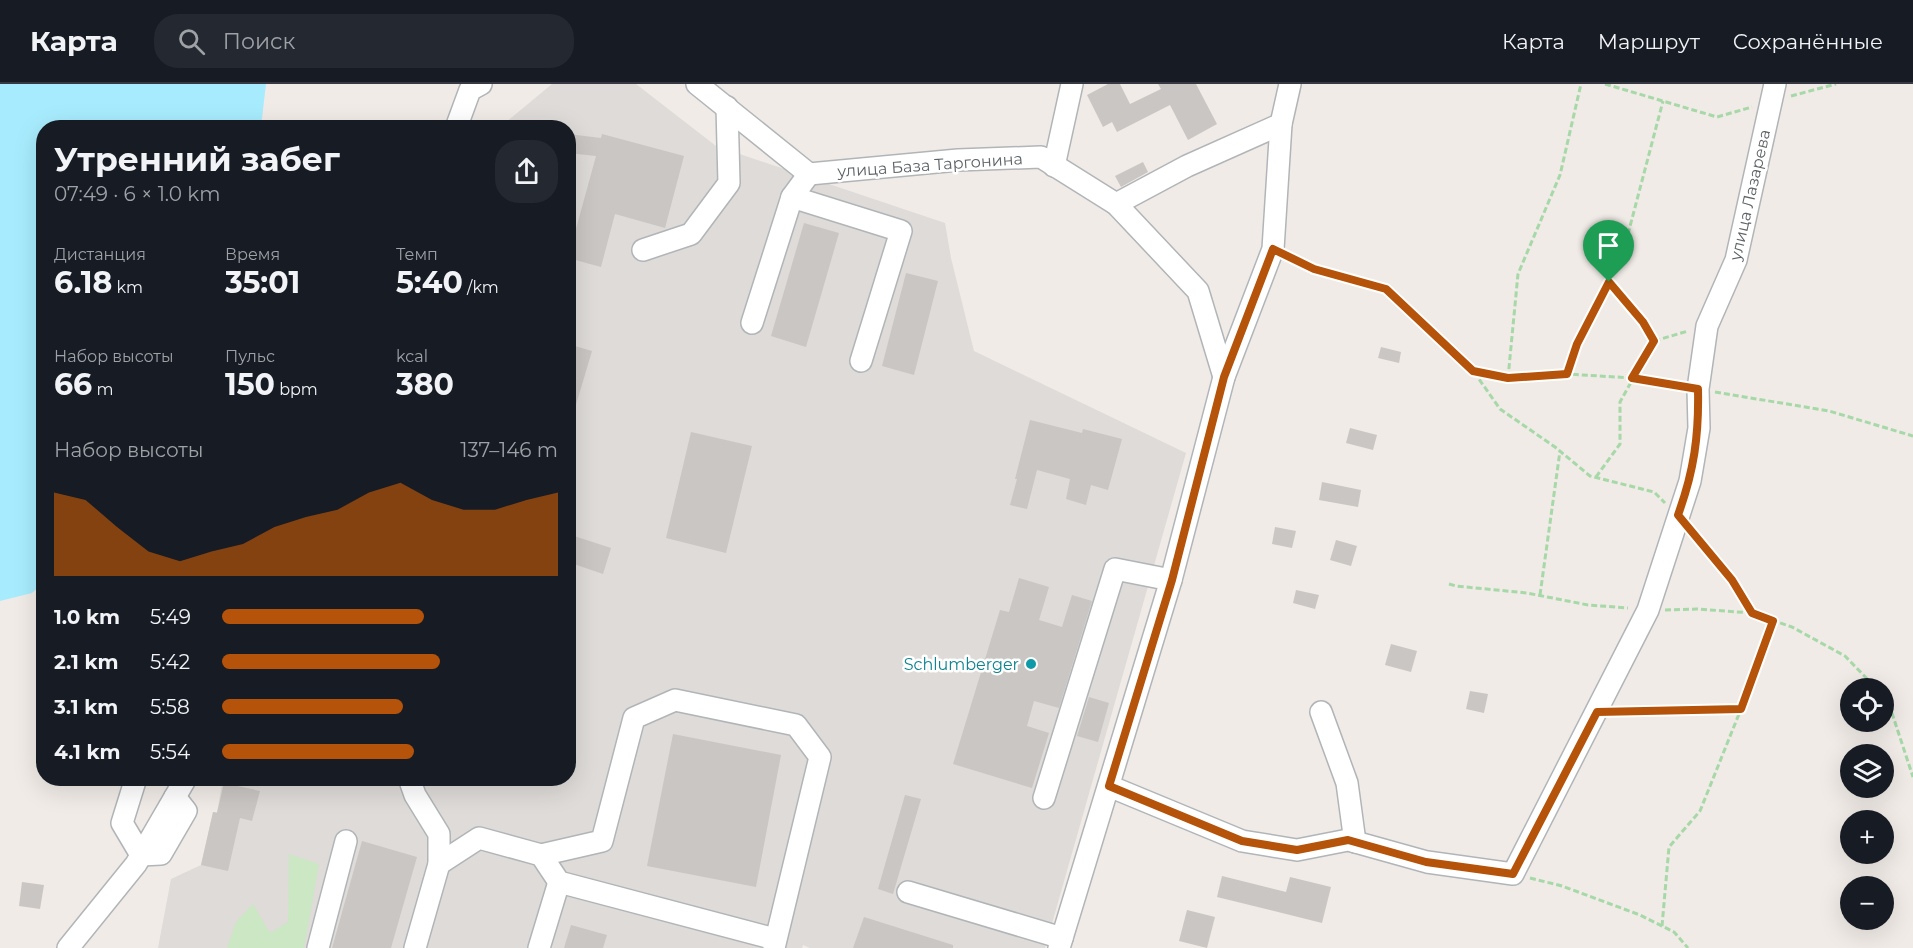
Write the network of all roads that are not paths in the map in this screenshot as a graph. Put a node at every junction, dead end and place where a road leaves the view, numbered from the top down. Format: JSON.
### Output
{"nodes":[{"id":1,"x":697,"y":84,"type":"edge"},
{"id":2,"x":1072,"y":84,"type":"edge"},
{"id":3,"x":1290,"y":84,"type":"edge"},
{"id":4,"x":475,"y":87,"type":"edge"},
{"id":5,"x":1774,"y":92,"type":"edge"},
{"id":6,"x":727,"y":107,"type":"junction"},
{"id":7,"x":460,"y":120,"type":"edge"},
{"id":8,"x":1281,"y":124,"type":"junction"},
{"id":9,"x":1054,"y":166,"type":"junction"},
{"id":10,"x":809,"y":174,"type":"junction"},
{"id":11,"x":792,"y":197,"type":"junction"},
{"id":12,"x":1116,"y":204,"type":"junction"},
{"id":13,"x":643,"y":250,"type":"dead end"},
{"id":14,"x":752,"y":323,"type":"dead end"},
{"id":15,"x":861,"y":361,"type":"dead end"},
{"id":16,"x":1224,"y":377,"type":"junction"},
{"id":17,"x":1172,"y":580,"type":"junction"},
{"id":18,"x":1321,"y":712,"type":"dead end"},
{"id":19,"x":134,"y":786,"type":"edge"},
{"id":20,"x":181,"y":786,"type":"edge"},
{"id":21,"x":412,"y":786,"type":"edge"},
{"id":22,"x":1109,"y":786,"type":"junction"},
{"id":23,"x":1044,"y":798,"type":"dead end"},
{"id":24,"x":346,"y":841,"type":"dead end"},
{"id":25,"x":1355,"y":842,"type":"junction"},
{"id":26,"x":141,"y":855,"type":"junction"},
{"id":27,"x":541,"y":855,"type":"junction"},
{"id":28,"x":439,"y":864,"type":"junction"},
{"id":29,"x":559,"y":882,"type":"junction"},
{"id":30,"x":908,"y":892,"type":"dead end"},
{"id":31,"x":1060,"y":943,"type":"edge"},
{"id":32,"x":775,"y":944,"type":"edge"},
{"id":33,"x":68,"y":948,"type":"edge"},
{"id":34,"x":318,"y":948,"type":"edge"},
{"id":35,"x":415,"y":948,"type":"edge"},
{"id":36,"x":539,"y":948,"type":"edge"}],
"edges":[{"from":1,"to":6,"type":"street"},
{"from":2,"to":9,"type":"street"},
{"from":3,"to":8,"type":"street"},
{"from":4,"to":7,"type":"street"},
{"from":5,"to":25,"type":"street","name":"улица Лазарева"},
{"from":6,"to":10,"type":"street"},
{"from":6,"to":13,"type":"street"},
{"from":8,"to":12,"type":"street"},
{"from":8,"to":16,"type":"street"},
{"from":9,"to":10,"type":"street","name":"улица База Таргонина"},
{"from":9,"to":12,"type":"street","name":"улица База Таргонина"},
{"from":10,"to":11,"type":"street"},
{"from":11,"to":14,"type":"street"},
{"from":11,"to":15,"type":"street"},
{"from":12,"to":16,"type":"street","name":"улица База Таргонина"},
{"from":16,"to":17,"type":"street"},
{"from":17,"to":22,"type":"street"},
{"from":17,"to":23,"type":"street"},
{"from":18,"to":25,"type":"street"},
{"from":19,"to":26,"type":"street"},
{"from":20,"to":26,"type":"street"},
{"from":21,"to":28,"type":"street"},
{"from":22,"to":25,"type":"street"},
{"from":22,"to":31,"type":"street"},
{"from":24,"to":34,"type":"street"},
{"from":26,"to":33,"type":"street"},
{"from":27,"to":28,"type":"street"},
{"from":27,"to":29,"type":"street"},
{"from":27,"to":32,"type":"street"},
{"from":28,"to":35,"type":"street"},
{"from":29,"to":32,"type":"street"},
{"from":29,"to":36,"type":"street"},
{"from":30,"to":31,"type":"street"}]}
